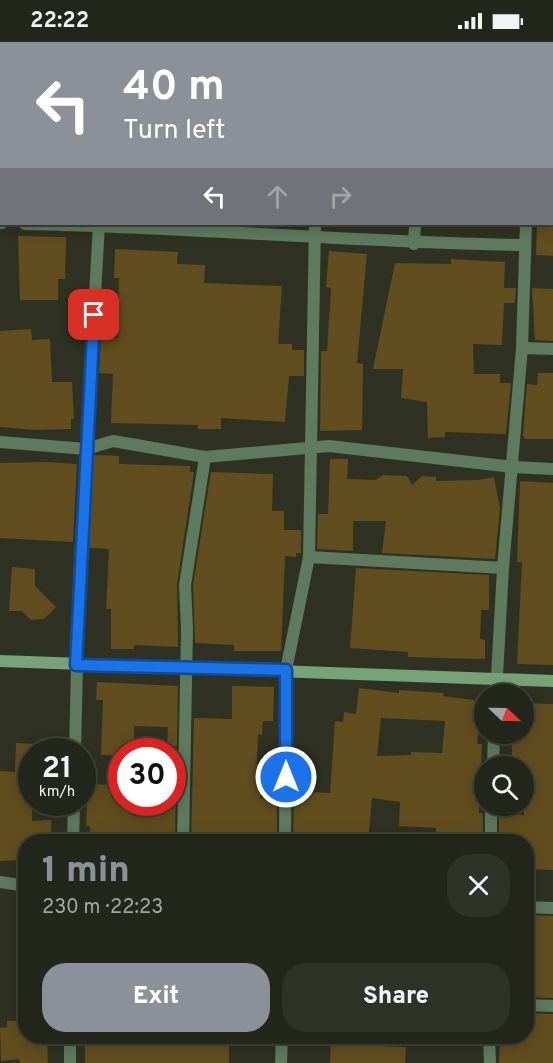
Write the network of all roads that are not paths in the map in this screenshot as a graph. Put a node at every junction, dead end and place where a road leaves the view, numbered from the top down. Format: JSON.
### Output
{"nodes":[{"id":1,"x":99,"y":225,"type":"edge"},
{"id":2,"x":114,"y":225,"type":"edge"},
{"id":3,"x":315,"y":225,"type":"edge"},
{"id":4,"x":415,"y":225,"type":"edge"},
{"id":5,"x":526,"y":225,"type":"edge"},
{"id":6,"x":315,"y":238,"type":"junction"},
{"id":7,"x":414,"y":244,"type":"junction"},
{"id":8,"x":525,"y":245,"type":"junction"},
{"id":9,"x":522,"y":348,"type":"junction"},
{"id":10,"x":553,"y":349,"type":"edge"},
{"id":11,"x":0,"y":442,"type":"edge"},
{"id":12,"x":310,"y":447,"type":"junction"},
{"id":13,"x":86,"y":449,"type":"junction"},
{"id":14,"x":206,"y":457,"type":"junction"},
{"id":15,"x":513,"y":467,"type":"junction"},
{"id":16,"x":553,"y":469,"type":"edge"},
{"id":17,"x":309,"y":557,"type":"junction"},
{"id":18,"x":503,"y":568,"type":"junction"},
{"id":19,"x":0,"y":661,"type":"edge"},
{"id":20,"x":76,"y":665,"type":"junction"},
{"id":21,"x":184,"y":666,"type":"junction"},
{"id":22,"x":286,"y":670,"type":"junction"},
{"id":23,"x":496,"y":678,"type":"junction"},
{"id":24,"x":553,"y":681,"type":"edge"},
{"id":25,"x":496,"y":684,"type":"edge"},
{"id":26,"x":75,"y":738,"type":"edge"},
{"id":27,"x":74,"y":816,"type":"edge"},
{"id":28,"x":491,"y":816,"type":"edge"},
{"id":29,"x":73,"y":834,"type":"edge"},
{"id":30,"x":183,"y":834,"type":"edge"},
{"id":31,"x":285,"y":834,"type":"edge"},
{"id":32,"x":491,"y":834,"type":"edge"},
{"id":33,"x":0,"y":882,"type":"edge"},
{"id":34,"x":18,"y":885,"type":"edge"},
{"id":35,"x":534,"y":907,"type":"edge"},
{"id":36,"x":553,"y":908,"type":"edge"},
{"id":37,"x":534,"y":1005,"type":"edge"},
{"id":38,"x":553,"y":1006,"type":"edge"},
{"id":39,"x":70,"y":1044,"type":"edge"},
{"id":40,"x":282,"y":1044,"type":"edge"},
{"id":41,"x":489,"y":1044,"type":"edge"},
{"id":42,"x":70,"y":1063,"type":"edge"},
{"id":43,"x":281,"y":1063,"type":"edge"},
{"id":44,"x":490,"y":1063,"type":"edge"}],
"edges":[{"from":1,"to":13,"type":"street"},
{"from":2,"to":6,"type":"street"},
{"from":3,"to":6,"type":"street"},
{"from":4,"to":7,"type":"street"},
{"from":5,"to":8,"type":"street"},
{"from":6,"to":7,"type":"street"},
{"from":6,"to":12,"type":"street"},
{"from":7,"to":8,"type":"street"},
{"from":8,"to":9,"type":"street"},
{"from":9,"to":10,"type":"street"},
{"from":9,"to":15,"type":"street"},
{"from":11,"to":13,"type":"street"},
{"from":12,"to":14,"type":"street"},
{"from":12,"to":15,"type":"street"},
{"from":12,"to":17,"type":"street"},
{"from":13,"to":14,"type":"street"},
{"from":13,"to":20,"type":"street"},
{"from":14,"to":21,"type":"street"},
{"from":15,"to":16,"type":"street"},
{"from":15,"to":18,"type":"street"},
{"from":17,"to":18,"type":"street"},
{"from":17,"to":22,"type":"street"},
{"from":18,"to":23,"type":"street"},
{"from":19,"to":20,"type":"street"},
{"from":20,"to":21,"type":"street"},
{"from":20,"to":26,"type":"street"},
{"from":21,"to":22,"type":"street"},
{"from":21,"to":30,"type":"street"},
{"from":22,"to":23,"type":"street"},
{"from":22,"to":31,"type":"street"},
{"from":23,"to":24,"type":"street"},
{"from":23,"to":25,"type":"street"},
{"from":27,"to":29,"type":"street"},
{"from":28,"to":32,"type":"street"},
{"from":33,"to":34,"type":"street"},
{"from":35,"to":36,"type":"street"},
{"from":37,"to":38,"type":"street"},
{"from":39,"to":42,"type":"street"},
{"from":40,"to":43,"type":"street"},
{"from":41,"to":44,"type":"street"}]}
